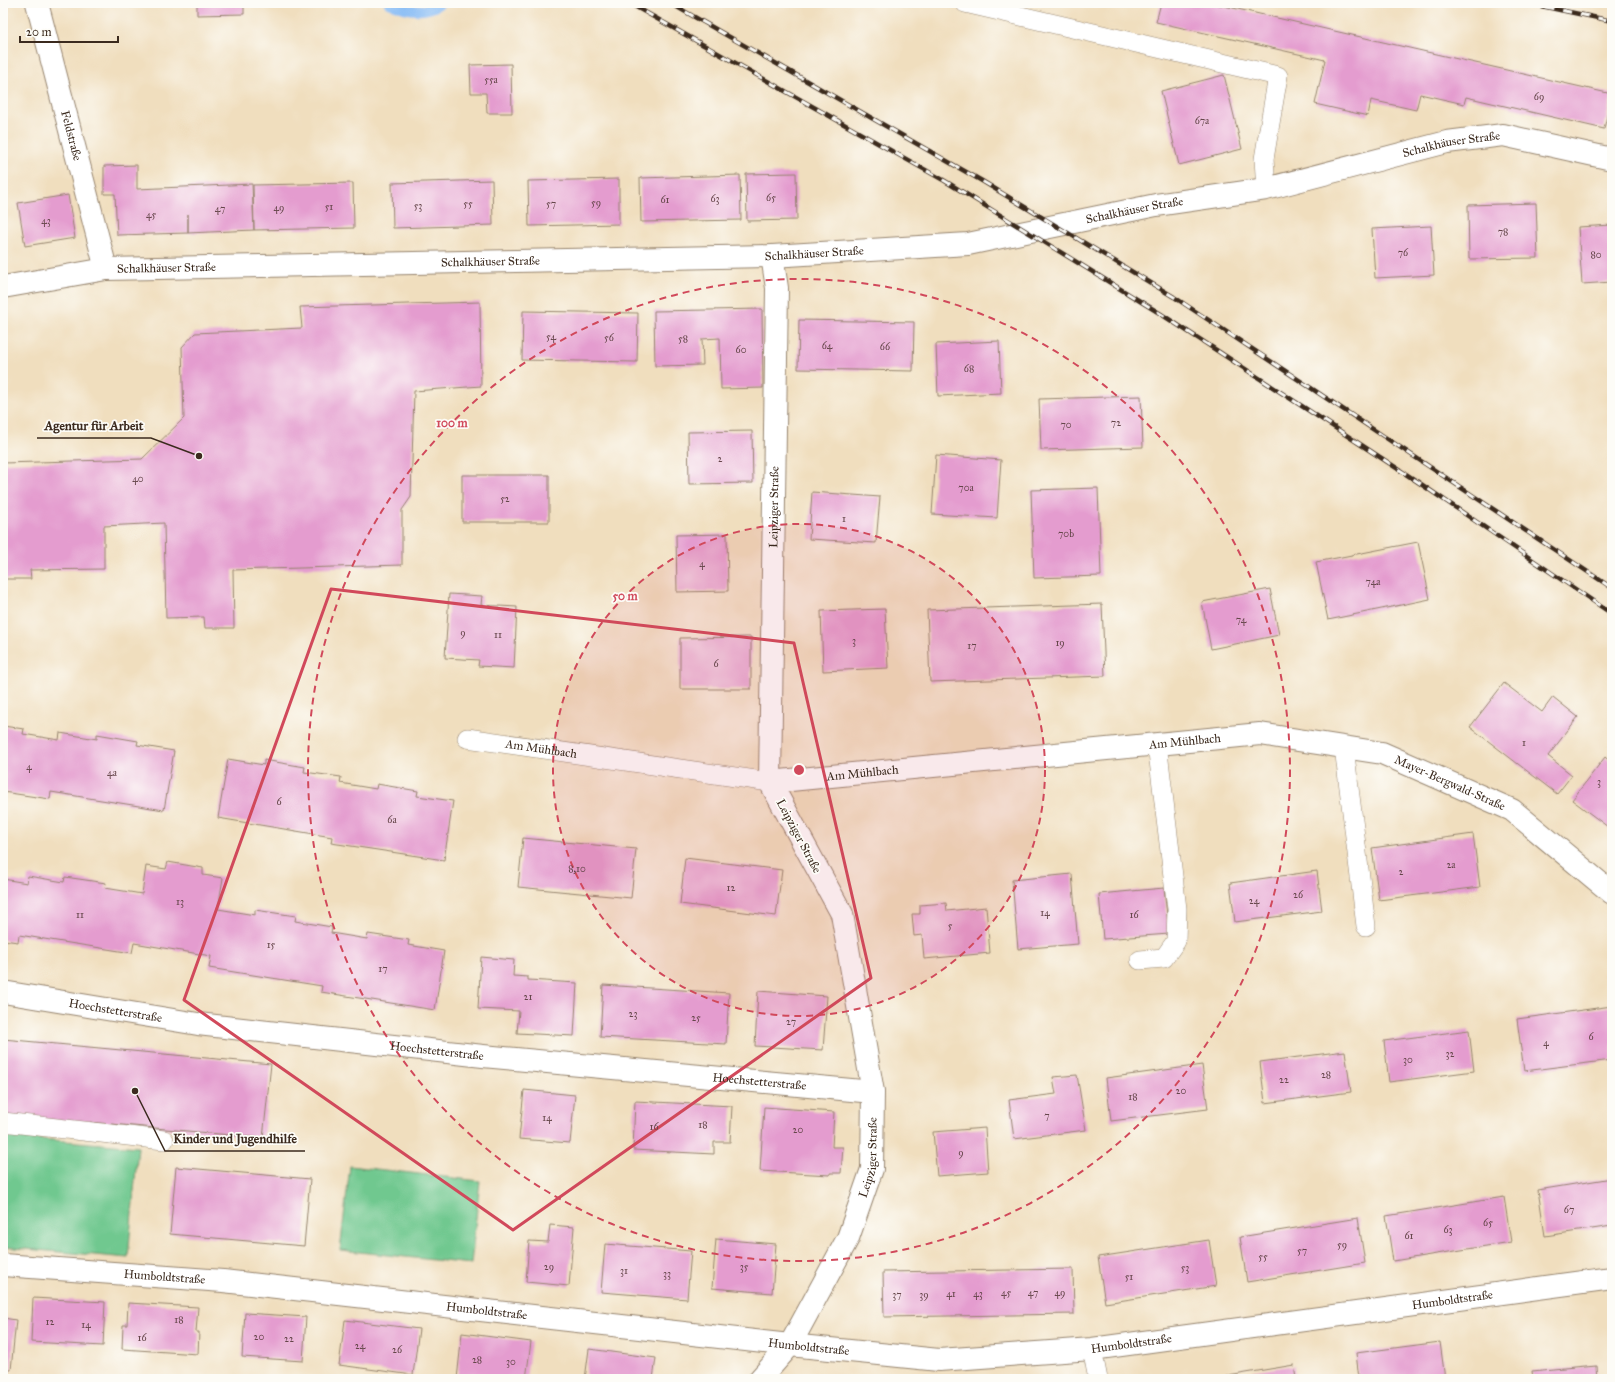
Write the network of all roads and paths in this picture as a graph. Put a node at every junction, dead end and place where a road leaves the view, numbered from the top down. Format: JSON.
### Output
{"nodes":[{"id":1,"x":37,"y":3,"type":"edge"},
{"id":2,"x":965,"y":3,"type":"edge"},
{"id":3,"x":1612,"y":160,"type":"edge"},
{"id":4,"x":1266,"y":189,"type":"junction"},
{"id":5,"x":772,"y":256,"type":"junction"},
{"id":6,"x":106,"y":269,"type":"junction"},
{"id":7,"x":3,"y":287,"type":"edge"},
{"id":8,"x":1260,"y":734,"type":"joint"},
{"id":9,"x":467,"y":738,"type":"dead end"},
{"id":10,"x":1156,"y":744,"type":"junction"},
{"id":11,"x":1344,"y":747,"type":"junction"},
{"id":12,"x":770,"y":782,"type":"junction"},
{"id":13,"x":1612,"y":894,"type":"edge"},
{"id":14,"x":1366,"y":926,"type":"dead end"},
{"id":15,"x":1140,"y":960,"type":"dead end"},
{"id":16,"x":3,"y":992,"type":"edge"},
{"id":17,"x":873,"y":1092,"type":"junction"},
{"id":18,"x":3,"y":1122,"type":"edge"},
{"id":19,"x":164,"y":1140,"type":"dead end"},
{"id":20,"x":3,"y":1265,"type":"edge"},
{"id":21,"x":1612,"y":1278,"type":"edge"},
{"id":22,"x":790,"y":1346,"type":"junction"},
{"id":23,"x":1092,"y":1349,"type":"junction"},
{"id":24,"x":760,"y":1379,"type":"edge"},
{"id":25,"x":1098,"y":1379,"type":"edge"}],
"edges":[{"from":1,"to":6,"type":"street","name":"Feldstraße"},
{"from":2,"to":4,"type":"lane"},
{"from":3,"to":4,"type":"street","name":"Schalkhäuser Straße"},
{"from":4,"to":5,"type":"street","name":"Schalkhäuser Straße"},
{"from":5,"to":6,"type":"street","name":"Schalkhäuser Straße"},
{"from":5,"to":12,"type":"street","name":"Leipziger Straße"},
{"from":6,"to":7,"type":"street","name":"Schalkhäuser Straße"},
{"from":8,"to":10,"type":"street","name":"Am Mühlbach"},
{"from":8,"to":11,"type":"street","name":"Mayer-Bergwald-Straße"},
{"from":9,"to":12,"type":"lane","name":"Am Mühlbach"},
{"from":10,"to":12,"type":"street","name":"Am Mühlbach"},
{"from":10,"to":15,"type":"lane"},
{"from":11,"to":13,"type":"street","name":"Mayer-Bergwald-Straße"},
{"from":11,"to":14,"type":"lane"},
{"from":12,"to":17,"type":"street","name":"Leipziger Straße"},
{"from":16,"to":17,"type":"street","name":"Hoechstetterstraße"},
{"from":17,"to":22,"type":"street","name":"Leipziger Straße"},
{"from":18,"to":19,"type":"lane"},
{"from":20,"to":22,"type":"street","name":"Humboldtstraße"},
{"from":21,"to":23,"type":"street","name":"Humboldtstraße"},
{"from":22,"to":23,"type":"street","name":"Humboldtstraße"},
{"from":22,"to":24,"type":"street","name":"Leipziger Straße"},
{"from":23,"to":25,"type":"lane"}]}
